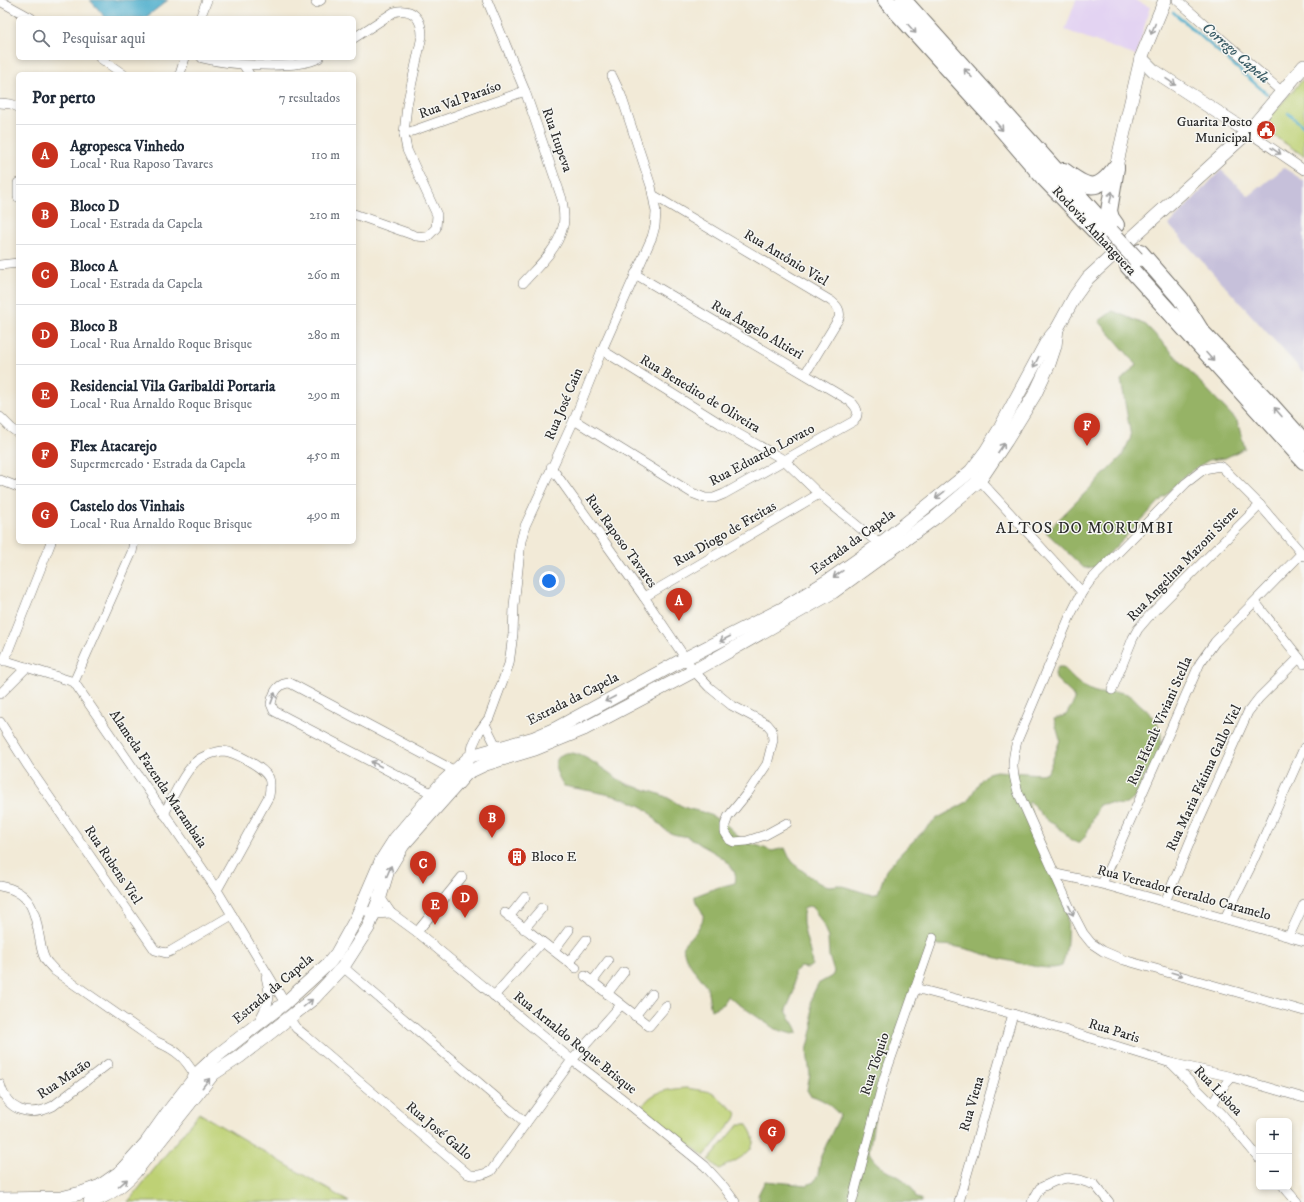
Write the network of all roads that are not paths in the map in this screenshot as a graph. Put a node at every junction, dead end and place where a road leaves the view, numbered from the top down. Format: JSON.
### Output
{"nodes":[{"id":1,"x":207,"y":0,"type":"edge"},
{"id":2,"x":487,"y":0,"type":"edge"},
{"id":3,"x":886,"y":0,"type":"edge"},
{"id":4,"x":903,"y":0,"type":"edge"},
{"id":5,"x":1165,"y":0,"type":"edge"},
{"id":6,"x":1177,"y":0,"type":"edge"},
{"id":7,"x":0,"y":1,"type":"edge"},
{"id":8,"x":27,"y":16,"type":"edge"},
{"id":9,"x":201,"y":16,"type":"edge"},
{"id":10,"x":356,"y":37,"type":"edge"},
{"id":11,"x":1141,"y":58,"type":"junction"},
{"id":12,"x":103,"y":60,"type":"edge"},
{"id":13,"x":185,"y":60,"type":"edge"},
{"id":14,"x":210,"y":60,"type":"edge"},
{"id":15,"x":315,"y":60,"type":"edge"},
{"id":16,"x":243,"y":64,"type":"junction"},
{"id":17,"x":1304,"y":66,"type":"edge"},
{"id":18,"x":1153,"y":70,"type":"junction"},
{"id":19,"x":120,"y":72,"type":"edge"},
{"id":20,"x":181,"y":72,"type":"edge"},
{"id":21,"x":248,"y":72,"type":"edge"},
{"id":22,"x":612,"y":76,"type":"dead end"},
{"id":23,"x":1134,"y":87,"type":"junction"},
{"id":24,"x":525,"y":91,"type":"junction"},
{"id":25,"x":1282,"y":92,"type":"junction"},
{"id":26,"x":0,"y":104,"type":"edge"},
{"id":27,"x":16,"y":106,"type":"edge"},
{"id":28,"x":1248,"y":132,"type":"junction"},
{"id":29,"x":404,"y":134,"type":"junction"},
{"id":30,"x":1030,"y":143,"type":"junction"},
{"id":31,"x":1116,"y":167,"type":"junction"},
{"id":32,"x":1304,"y":170,"type":"edge"},
{"id":33,"x":653,"y":195,"type":"junction"},
{"id":34,"x":356,"y":215,"type":"edge"},
{"id":35,"x":1110,"y":232,"type":"junction"},
{"id":36,"x":1134,"y":259,"type":"junction"},
{"id":37,"x":16,"y":263,"type":"edge"},
{"id":38,"x":0,"y":265,"type":"edge"},
{"id":39,"x":635,"y":274,"type":"junction"},
{"id":40,"x":523,"y":283,"type":"dead end"},
{"id":41,"x":602,"y":350,"type":"junction"},
{"id":42,"x":806,"y":374,"type":"junction"},
{"id":43,"x":857,"y":416,"type":"joint"},
{"id":44,"x":0,"y":417,"type":"edge"},
{"id":45,"x":574,"y":420,"type":"junction"},
{"id":46,"x":16,"y":432,"type":"edge"},
{"id":47,"x":1304,"y":442,"type":"edge"},
{"id":48,"x":784,"y":460,"type":"junction"},
{"id":49,"x":1304,"y":461,"type":"edge"},
{"id":50,"x":551,"y":467,"type":"junction"},
{"id":51,"x":975,"y":475,"type":"junction"},
{"id":52,"x":0,"y":480,"type":"edge"},
{"id":53,"x":16,"y":486,"type":"edge"},
{"id":54,"x":819,"y":494,"type":"junction"},
{"id":55,"x":1260,"y":505,"type":"junction"},
{"id":56,"x":50,"y":544,"type":"edge"},
{"id":57,"x":133,"y":544,"type":"edge"},
{"id":58,"x":884,"y":548,"type":"junction"},
{"id":59,"x":1303,"y":554,"type":"edge"},
{"id":60,"x":1082,"y":592,"type":"junction"},
{"id":61,"x":644,"y":597,"type":"junction"},
{"id":62,"x":1255,"y":602,"type":"junction"},
{"id":63,"x":686,"y":658,"type":"junction"},
{"id":64,"x":2,"y":660,"type":"edge"},
{"id":65,"x":1302,"y":661,"type":"edge"},
{"id":66,"x":27,"y":667,"type":"junction"},
{"id":67,"x":694,"y":671,"type":"junction"},
{"id":68,"x":74,"y":682,"type":"junction"},
{"id":69,"x":1112,"y":690,"type":"dead end"},
{"id":70,"x":0,"y":694,"type":"edge"},
{"id":71,"x":0,"y":722,"type":"edge"},
{"id":72,"x":485,"y":724,"type":"junction"},
{"id":73,"x":478,"y":735,"type":"junction"},
{"id":74,"x":490,"y":736,"type":"junction"},
{"id":75,"x":497,"y":748,"type":"junction"},
{"id":76,"x":1304,"y":748,"type":"edge"},
{"id":77,"x":472,"y":756,"type":"junction"},
{"id":78,"x":494,"y":761,"type":"junction"},
{"id":79,"x":455,"y":771,"type":"junction"},
{"id":80,"x":432,"y":794,"type":"junction"},
{"id":81,"x":164,"y":814,"type":"junction"},
{"id":82,"x":787,"y":823,"type":"dead end"},
{"id":83,"x":1056,"y":874,"type":"junction"},
{"id":84,"x":462,"y":877,"type":"dead end"},
{"id":85,"x":1102,"y":884,"type":"junction"},
{"id":86,"x":0,"y":886,"type":"edge"},
{"id":87,"x":217,"y":890,"type":"junction"},
{"id":88,"x":368,"y":891,"type":"junction"},
{"id":89,"x":525,"y":897,"type":"dead end"},
{"id":90,"x":380,"y":898,"type":"junction"},
{"id":91,"x":1165,"y":902,"type":"junction"},
{"id":92,"x":1304,"y":904,"type":"edge"},
{"id":93,"x":361,"y":908,"type":"junction"},
{"id":94,"x":542,"y":908,"type":"dead end"},
{"id":95,"x":391,"y":913,"type":"junction"},
{"id":96,"x":374,"y":914,"type":"junction"},
{"id":97,"x":232,"y":915,"type":"junction"},
{"id":98,"x":1225,"y":918,"type":"junction"},
{"id":99,"x":524,"y":929,"type":"junction"},
{"id":100,"x":569,"y":930,"type":"dead end"},
{"id":101,"x":418,"y":932,"type":"junction"},
{"id":102,"x":1289,"y":936,"type":"junction"},
{"id":103,"x":933,"y":938,"type":"dead end"},
{"id":104,"x":586,"y":940,"type":"dead end"},
{"id":105,"x":1304,"y":941,"type":"edge"},
{"id":106,"x":542,"y":942,"type":"junction"},
{"id":107,"x":554,"y":950,"type":"junction"},
{"id":108,"x":259,"y":959,"type":"junction"},
{"id":109,"x":608,"y":960,"type":"dead end"},
{"id":110,"x":343,"y":967,"type":"junction"},
{"id":111,"x":624,"y":972,"type":"dead end"},
{"id":112,"x":915,"y":988,"type":"junction"},
{"id":113,"x":607,"y":994,"type":"junction"},
{"id":114,"x":652,"y":994,"type":"dead end"},
{"id":115,"x":494,"y":996,"type":"junction"},
{"id":116,"x":285,"y":1003,"type":"junction"},
{"id":117,"x":621,"y":1005,"type":"junction"},
{"id":118,"x":666,"y":1006,"type":"dead end"},
{"id":119,"x":1304,"y":1011,"type":"edge"},
{"id":120,"x":1013,"y":1014,"type":"junction"},
{"id":121,"x":635,"y":1016,"type":"junction"},
{"id":122,"x":289,"y":1018,"type":"junction"},
{"id":123,"x":258,"y":1024,"type":"junction"},
{"id":124,"x":572,"y":1060,"type":"junction"},
{"id":125,"x":1171,"y":1063,"type":"junction"},
{"id":126,"x":108,"y":1064,"type":"dead end"},
{"id":127,"x":196,"y":1077,"type":"junction"},
{"id":128,"x":1232,"y":1077,"type":"junction"},
{"id":129,"x":0,"y":1084,"type":"edge"},
{"id":130,"x":1304,"y":1098,"type":"edge"},
{"id":131,"x":1212,"y":1105,"type":"junction"},
{"id":132,"x":526,"y":1123,"type":"junction"},
{"id":133,"x":1256,"y":1154,"type":"edge"},
{"id":134,"x":1287,"y":1190,"type":"edge"},
{"id":135,"x":0,"y":1199,"type":"edge"},
{"id":136,"x":95,"y":1201,"type":"edge"},
{"id":137,"x":735,"y":1202,"type":"edge"},
{"id":138,"x":852,"y":1202,"type":"edge"},
{"id":139,"x":959,"y":1202,"type":"edge"},
{"id":140,"x":1032,"y":1202,"type":"edge"},
{"id":141,"x":1109,"y":1202,"type":"edge"},
{"id":142,"x":1297,"y":1202,"type":"edge"}],
"edges":[{"from":1,"to":9,"type":"street"},
{"from":2,"to":24,"type":"street","name":"Rua Itupeva"},
{"from":3,"to":35,"type":"highway","name":"Rodovia Anhanguera","one_way":true},
{"from":30,"to":4,"type":"highway","name":"Rodovia Anhanguera","one_way":true},
{"from":5,"to":11,"type":"main road","one_way":true},
{"from":6,"to":25,"type":"street"},
{"from":7,"to":8,"type":"street"},
{"from":10,"to":29,"type":"street"},
{"from":11,"to":18,"type":"main road"},
{"from":11,"to":23,"type":"main road"},
{"from":12,"to":19,"type":"street"},
{"from":13,"to":20,"type":"street"},
{"from":14,"to":16,"type":"street"},
{"from":15,"to":16,"type":"street"},
{"from":16,"to":21,"type":"street"},
{"from":17,"to":25,"type":"main road","name":"Estrada da Capela"},
{"from":18,"to":23,"type":"main road"},
{"from":18,"to":28,"type":"main road","one_way":true},
{"from":22,"to":33,"type":"street","name":"Rua José Cain"},
{"from":23,"to":31,"type":"main road"},
{"from":24,"to":29,"type":"street","name":"Rua Val Paraíso"},
{"from":24,"to":40,"type":"street","name":"Rua Itupeva"},
{"from":25,"to":28,"type":"main road","name":"Estrada da Capela"},
{"from":26,"to":27,"type":"street"},
{"from":28,"to":32,"type":"street","one_way":true},
{"from":28,"to":51,"type":"main road","name":"Estrada da Capela"},
{"from":29,"to":34,"type":"street"},
{"from":30,"to":31,"type":"highway"},
{"from":30,"to":35,"type":"highway","name":"Rodovia Anhanguera"},
{"from":35,"to":31,"type":"highway","one_way":true},
{"from":33,"to":39,"type":"street","name":"Rua José Cain"},
{"from":33,"to":42,"type":"street","name":"Rua Antônio Viel"},
{"from":35,"to":36,"type":"highway","name":"Rodovia Anhanguera"},
{"from":47,"to":36,"type":"highway","name":"Rodovia Anhanguera","one_way":true},
{"from":36,"to":49,"type":"highway","name":"Rodovia Anhanguera","one_way":true},
{"from":37,"to":38,"type":"street"},
{"from":39,"to":41,"type":"street","name":"Rua José Cain"},
{"from":39,"to":42,"type":"street","name":"Rua Ângelo Altieri"},
{"from":41,"to":45,"type":"street","name":"Rua José Cain"},
{"from":41,"to":48,"type":"street","name":"Rua Benedito de Oliveira"},
{"from":42,"to":43,"type":"street","name":"Rua Ângelo Altieri"},
{"from":43,"to":48,"type":"street","name":"Rua Eduardo Lovato"},
{"from":44,"to":46,"type":"street"},
{"from":45,"to":48,"type":"street","name":"Rua Eduardo Lovato"},
{"from":45,"to":50,"type":"street","name":"Rua José Cain"},
{"from":48,"to":54,"type":"street","name":"Rua Benedito de Oliveira"},
{"from":50,"to":61,"type":"street","name":"Rua Raposo Tavares"},
{"from":50,"to":72,"type":"street","name":"Rua José Cain"},
{"from":51,"to":58,"type":"main road","name":"Estrada da Capela"},
{"from":51,"to":60,"type":"street"},
{"from":52,"to":53,"type":"street"},
{"from":54,"to":58,"type":"street","name":"Rua Benedito de Oliveira"},
{"from":54,"to":61,"type":"street","name":"Rua Diogo de Freitas"},
{"from":55,"to":59,"type":"street"},
{"from":55,"to":60,"type":"street"},
{"from":55,"to":69,"type":"street","name":"Rua Angelina Mazoni Siene"},
{"from":56,"to":64,"type":"street"},
{"from":57,"to":68,"type":"street"},
{"from":58,"to":63,"type":"main road","name":"Estrada da Capela","one_way":true},
{"from":58,"to":67,"type":"main road","name":"Estrada da Capela"},
{"from":59,"to":62,"type":"street","name":"Rua Heralt Viviani Stella"},
{"from":60,"to":83,"type":"street"},
{"from":61,"to":63,"type":"street","name":"Rua Raposo Tavares"},
{"from":62,"to":65,"type":"street"},
{"from":62,"to":85,"type":"street","name":"Rua Heralt Viviani Stella"},
{"from":63,"to":67,"type":"street","name":"Rua Raposo Tavares"},
{"from":63,"to":75,"type":"main road","name":"Estrada da Capela","one_way":true},
{"from":64,"to":66,"type":"street"},
{"from":65,"to":91,"type":"street","name":"Rua Maria Fátima Gallo Viel"},
{"from":66,"to":68,"type":"street"},
{"from":66,"to":70,"type":"street"},
{"from":67,"to":78,"type":"main road","name":"Estrada da Capela"},
{"from":67,"to":82,"type":"street","name":"Rua Raposo Tavares"},
{"from":68,"to":81,"type":"street","name":"Alameda Fazenda Marambaia"},
{"from":71,"to":97,"type":"street","name":"Rua Rubens Viel"},
{"from":72,"to":73,"type":"street","name":"Rua José Cain"},
{"from":72,"to":74,"type":"street"},
{"from":73,"to":74,"type":"street"},
{"from":73,"to":77,"type":"street","name":"Rua José Cain"},
{"from":74,"to":75,"type":"street"},
{"from":75,"to":77,"type":"main road","name":"Estrada da Capela"},
{"from":75,"to":78,"type":"street"},
{"from":76,"to":98,"type":"street"},
{"from":77,"to":79,"type":"main road","name":"Estrada da Capela"},
{"from":90,"to":78,"type":"main road","name":"Estrada da Capela","one_way":true},
{"from":79,"to":80,"type":"main road","name":"Estrada da Capela"},
{"from":80,"to":79,"type":"street","one_way":true},
{"from":80,"to":88,"type":"main road","name":"Estrada da Capela"},
{"from":81,"to":87,"type":"street","name":"Alameda Fazenda Marambaia"},
{"from":81,"to":87,"type":"street"},
{"from":83,"to":85,"type":"street","name":"Rua Vereador Geraldo Caramelo"},
{"from":83,"to":119,"type":"street","one_way":true},
{"from":84,"to":101,"type":"street"},
{"from":85,"to":91,"type":"street","name":"Rua Vereador Geraldo Caramelo"},
{"from":86,"to":127,"type":"street"},
{"from":87,"to":97,"type":"street","name":"Alameda Fazenda Marambaia"},
{"from":88,"to":90,"type":"street","name":"Rua Arnaldo Roque Brisque"},
{"from":88,"to":93,"type":"main road","name":"Estrada da Capela"},
{"from":89,"to":99,"type":"street"},
{"from":90,"to":95,"type":"street","name":"Rua Arnaldo Roque Brisque"},
{"from":90,"to":96,"type":"main road","name":"Estrada da Capela"},
{"from":91,"to":98,"type":"street","name":"Rua Vereador Geraldo Caramelo"},
{"from":92,"to":102,"type":"street"},
{"from":93,"to":96,"type":"street"},
{"from":93,"to":116,"type":"main road","name":"Estrada da Capela"},
{"from":94,"to":99,"type":"street"},
{"from":95,"to":96,"type":"street"},
{"from":95,"to":101,"type":"street","name":"Rua Arnaldo Roque Brisque"},
{"from":96,"to":110,"type":"main road","name":"Estrada da Capela"},
{"from":97,"to":108,"type":"street","name":"Alameda Fazenda Marambaia"},
{"from":98,"to":102,"type":"street","name":"Rua Vereador Geraldo Caramelo"},
{"from":99,"to":106,"type":"street"},
{"from":100,"to":107,"type":"street"},
{"from":101,"to":115,"type":"street","name":"Rua Arnaldo Roque Brisque"},
{"from":102,"to":105,"type":"street","name":"Rua Vereador Geraldo Caramelo"},
{"from":103,"to":112,"type":"street","name":"Rua Tóquio"},
{"from":104,"to":107,"type":"street"},
{"from":106,"to":107,"type":"street"},
{"from":106,"to":115,"type":"street"},
{"from":108,"to":116,"type":"street","name":"Alameda Fazenda Marambaia"},
{"from":108,"to":123,"type":"street","name":"Alameda Fazenda Marambaia"},
{"from":109,"to":113,"type":"street"},
{"from":122,"to":110,"type":"main road","name":"Estrada da Capela","one_way":true},
{"from":110,"to":132,"type":"street"},
{"from":111,"to":113,"type":"street"},
{"from":112,"to":120,"type":"street","name":"Rua Paris"},
{"from":112,"to":138,"type":"street","name":"Rua Tóquio"},
{"from":113,"to":117,"type":"street"},
{"from":114,"to":121,"type":"street"},
{"from":115,"to":124,"type":"street","name":"Rua Arnaldo Roque Brisque"},
{"from":116,"to":123,"type":"main road","name":"Estrada da Capela"},
{"from":117,"to":121,"type":"street"},
{"from":117,"to":124,"type":"street","name":"Rua José Gallo"},
{"from":118,"to":121,"type":"street"},
{"from":120,"to":125,"type":"street","name":"Rua Paris"},
{"from":120,"to":139,"type":"street","name":"Rua Viena"},
{"from":122,"to":132,"type":"street","name":"Rua José Gallo"},
{"from":136,"to":122,"type":"main road","name":"Estrada da Capela","one_way":true},
{"from":123,"to":127,"type":"main road","name":"Estrada da Capela"},
{"from":124,"to":132,"type":"street","name":"Rua José Gallo"},
{"from":124,"to":137,"type":"street","name":"Rua Arnaldo Roque Brisque"},
{"from":125,"to":128,"type":"street","name":"Rua Paris"},
{"from":125,"to":131,"type":"street","name":"Rua Lisboa"},
{"from":126,"to":129,"type":"street","name":"Rua Matão"},
{"from":127,"to":135,"type":"main road","name":"Estrada da Capela"},
{"from":128,"to":130,"type":"street","name":"Rua Paris"},
{"from":128,"to":131,"type":"street"},
{"from":131,"to":133,"type":"street","name":"Rua Lisboa"},
{"from":134,"to":142,"type":"street"},
{"from":140,"to":141,"type":"street"}]}
